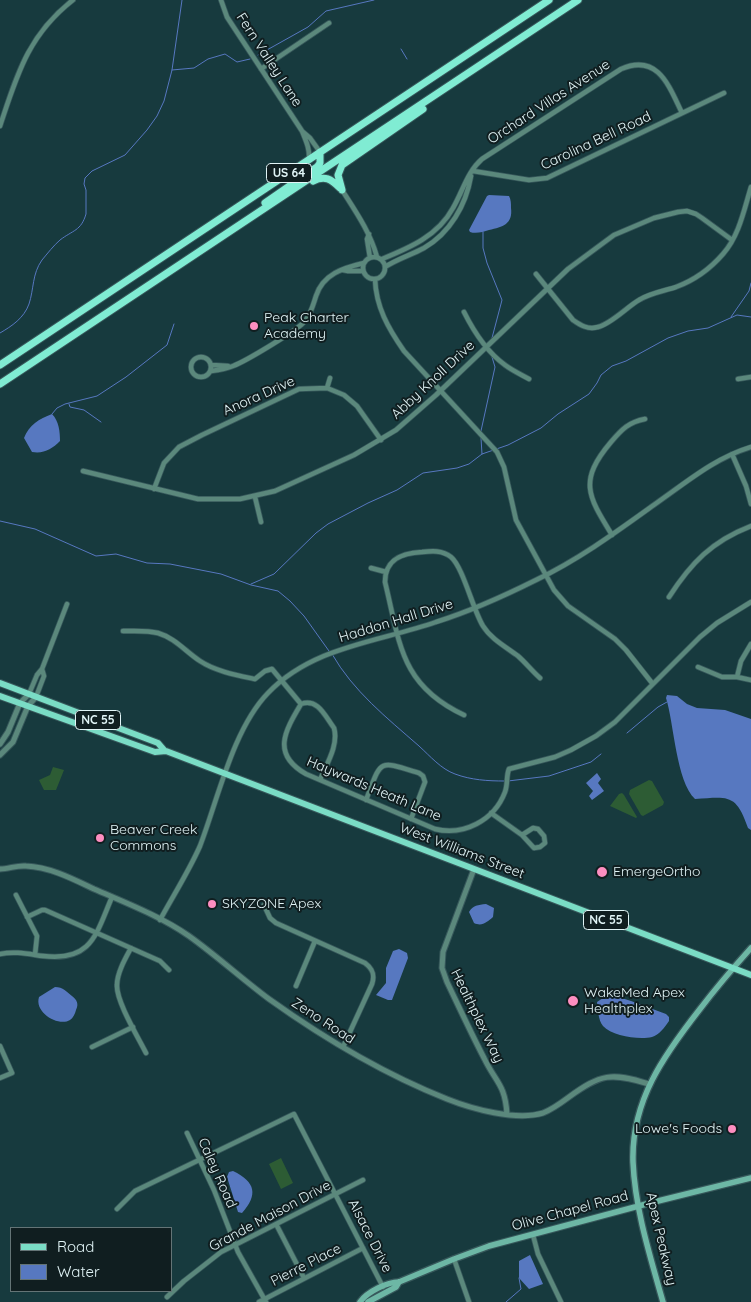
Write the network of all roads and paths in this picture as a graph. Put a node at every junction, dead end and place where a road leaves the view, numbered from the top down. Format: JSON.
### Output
{"nodes":[{"id":1,"x":73,"y":0,"type":"edge"},
{"id":2,"x":221,"y":0,"type":"edge"},
{"id":3,"x":549,"y":0,"type":"edge"},
{"id":4,"x":578,"y":0,"type":"edge"},
{"id":5,"x":329,"y":23,"type":"dead end"},
{"id":6,"x":481,"y":65,"type":"junction"},
{"id":7,"x":261,"y":69,"type":"junction"},
{"id":8,"x":724,"y":93,"type":"dead end"},
{"id":9,"x":682,"y":113,"type":"junction"},
{"id":10,"x":0,"y":126,"type":"edge"},
{"id":11,"x":302,"y":131,"type":"junction"},
{"id":12,"x":320,"y":152,"type":"junction"},
{"id":13,"x":308,"y":160,"type":"junction"},
{"id":14,"x":472,"y":173,"type":"junction"},
{"id":15,"x":751,"y":187,"type":"edge"},
{"id":16,"x":295,"y":189,"type":"junction"},
{"id":17,"x":342,"y":190,"type":"junction"},
{"id":18,"x":446,"y":218,"type":"junction"},
{"id":19,"x":452,"y":223,"type":"junction"},
{"id":20,"x":238,"y":226,"type":"junction"},
{"id":21,"x":369,"y":234,"type":"junction"},
{"id":22,"x":732,"y":240,"type":"junction"},
{"id":23,"x":370,"y":258,"type":"junction"},
{"id":24,"x":380,"y":258,"type":"junction"},
{"id":25,"x":364,"y":263,"type":"junction"},
{"id":26,"x":386,"y":267,"type":"junction"},
{"id":27,"x":343,"y":270,"type":"junction"},
{"id":28,"x":364,"y":271,"type":"junction"},
{"id":29,"x":536,"y":274,"type":"dead end"},
{"id":30,"x":375,"y":279,"type":"junction"},
{"id":31,"x":548,"y":289,"type":"junction"},
{"id":32,"x":464,"y":312,"type":"dead end"},
{"id":33,"x":486,"y":346,"type":"junction"},
{"id":34,"x":38,"y":359,"type":"junction"},
{"id":35,"x":0,"y":363,"type":"edge"},
{"id":36,"x":211,"y":368,"type":"junction"},
{"id":37,"x":751,"y":377,"type":"edge"},
{"id":38,"x":330,"y":378,"type":"dead end"},
{"id":39,"x":738,"y":379,"type":"dead end"},
{"id":40,"x":530,"y":380,"type":"dead end"},
{"id":41,"x":0,"y":384,"type":"edge"},
{"id":42,"x":0,"y":388,"type":"edge"},
{"id":43,"x":327,"y":388,"type":"junction"},
{"id":44,"x":440,"y":391,"type":"junction"},
{"id":45,"x":645,"y":419,"type":"dead end"},
{"id":46,"x":381,"y":440,"type":"junction"},
{"id":47,"x":751,"y":447,"type":"edge"},
{"id":48,"x":732,"y":454,"type":"junction"},
{"id":49,"x":84,"y":472,"type":"dead end"},
{"id":50,"x":154,"y":489,"type":"junction"},
{"id":51,"x":255,"y":497,"type":"junction"},
{"id":52,"x":751,"y":504,"type":"edge"},
{"id":53,"x":261,"y":522,"type":"dead end"},
{"id":54,"x":751,"y":526,"type":"edge"},
{"id":55,"x":612,"y":535,"type":"junction"},
{"id":56,"x":371,"y":568,"type":"dead end"},
{"id":57,"x":386,"y":572,"type":"junction"},
{"id":58,"x":545,"y":576,"type":"junction"},
{"id":59,"x":669,"y":597,"type":"dead end"},
{"id":60,"x":751,"y":602,"type":"edge"},
{"id":61,"x":67,"y":604,"type":"dead end"},
{"id":62,"x":474,"y":608,"type":"junction"},
{"id":63,"x":123,"y":631,"type":"dead end"},
{"id":64,"x":398,"y":635,"type":"junction"},
{"id":65,"x":751,"y":644,"type":"edge"},
{"id":66,"x":698,"y":667,"type":"dead end"},
{"id":67,"x":42,"y":669,"type":"junction"},
{"id":68,"x":737,"y":677,"type":"junction"},
{"id":69,"x":540,"y":678,"type":"dead end"},
{"id":70,"x":751,"y":680,"type":"edge"},
{"id":71,"x":281,"y":681,"type":"junction"},
{"id":72,"x":0,"y":683,"type":"edge"},
{"id":73,"x":652,"y":683,"type":"junction"},
{"id":74,"x":29,"y":694,"type":"junction"},
{"id":75,"x":0,"y":696,"type":"edge"},
{"id":76,"x":36,"y":697,"type":"junction"},
{"id":77,"x":20,"y":703,"type":"junction"},
{"id":78,"x":301,"y":704,"type":"junction"},
{"id":79,"x":28,"y":706,"type":"junction"},
{"id":80,"x":464,"y":715,"type":"dead end"},
{"id":81,"x":0,"y":744,"type":"edge"},
{"id":82,"x":164,"y":750,"type":"junction"},
{"id":83,"x":0,"y":755,"type":"edge"},
{"id":84,"x":226,"y":774,"type":"junction"},
{"id":85,"x":320,"y":780,"type":"junction"},
{"id":86,"x":366,"y":800,"type":"junction"},
{"id":87,"x":491,"y":813,"type":"junction"},
{"id":88,"x":411,"y":819,"type":"junction"},
{"id":89,"x":522,"y":835,"type":"junction"},
{"id":90,"x":0,"y":869,"type":"edge"},
{"id":91,"x":474,"y":869,"type":"junction"},
{"id":92,"x":16,"y":895,"type":"dead end"},
{"id":93,"x":112,"y":897,"type":"junction"},
{"id":94,"x":264,"y":906,"type":"dead end"},
{"id":95,"x":27,"y":917,"type":"junction"},
{"id":96,"x":160,"y":920,"type":"junction"},
{"id":97,"x":97,"y":933,"type":"junction"},
{"id":98,"x":316,"y":941,"type":"junction"},
{"id":99,"x":131,"y":948,"type":"junction"},
{"id":100,"x":751,"y":948,"type":"edge"},
{"id":101,"x":0,"y":954,"type":"edge"},
{"id":102,"x":35,"y":955,"type":"junction"},
{"id":103,"x":733,"y":968,"type":"junction"},
{"id":104,"x":169,"y":970,"type":"dead end"},
{"id":105,"x":751,"y":976,"type":"edge"},
{"id":106,"x":296,"y":986,"type":"dead end"},
{"id":107,"x":133,"y":1027,"type":"junction"},
{"id":108,"x":0,"y":1046,"type":"edge"},
{"id":109,"x":92,"y":1047,"type":"dead end"},
{"id":110,"x":343,"y":1047,"type":"junction"},
{"id":111,"x":146,"y":1053,"type":"dead end"},
{"id":112,"x":0,"y":1078,"type":"edge"},
{"id":113,"x":649,"y":1084,"type":"junction"},
{"id":114,"x":507,"y":1114,"type":"junction"},
{"id":115,"x":188,"y":1133,"type":"dead end"},
{"id":116,"x":200,"y":1159,"type":"junction"},
{"id":117,"x":751,"y":1178,"type":"edge"},
{"id":118,"x":363,"y":1180,"type":"dead end"},
{"id":119,"x":336,"y":1194,"type":"junction"},
{"id":120,"x":638,"y":1206,"type":"junction"},
{"id":121,"x":117,"y":1209,"type":"dead end"},
{"id":122,"x":276,"y":1224,"type":"junction"},
{"id":123,"x":532,"y":1235,"type":"junction"},
{"id":124,"x":235,"y":1244,"type":"junction"},
{"id":125,"x":363,"y":1248,"type":"junction"},
{"id":126,"x":454,"y":1258,"type":"junction"},
{"id":127,"x":304,"y":1278,"type":"junction"},
{"id":128,"x":399,"y":1282,"type":"junction"},
{"id":129,"x":383,"y":1286,"type":"junction"},
{"id":130,"x":167,"y":1298,"type":"dead end"},
{"id":131,"x":266,"y":1300,"type":"edge"},
{"id":132,"x":259,"y":1302,"type":"edge"},
{"id":133,"x":360,"y":1302,"type":"edge"},
{"id":134,"x":368,"y":1302,"type":"edge"},
{"id":135,"x":469,"y":1302,"type":"edge"},
{"id":136,"x":561,"y":1302,"type":"edge"},
{"id":137,"x":663,"y":1302,"type":"edge"}],
"edges":[{"from":1,"to":10,"type":"street"},
{"from":2,"to":7,"type":"street","name":"Fern Valley Lane"},
{"from":3,"to":12,"type":"highway","number":"US 64"},
{"from":4,"to":6,"type":"highway","number":"US 64"},
{"from":5,"to":7,"type":"street"},
{"from":6,"to":16,"type":"highway","number":"US 64"},
{"from":6,"to":17,"type":"highway"},
{"from":7,"to":11,"type":"street","name":"Fern Valley Lane"},
{"from":8,"to":9,"type":"street","name":"Carolina Bell Road"},
{"from":9,"to":14,"type":"street","name":"Carolina Bell Road"},
{"from":9,"to":14,"type":"street","name":"Orchard Villas Avenue"},
{"from":11,"to":12,"type":"street","name":"Fern Valley Lane"},
{"from":11,"to":13,"type":"street","name":"Fern Valley Lane"},
{"from":12,"to":13,"type":"highway","number":"US 64"},
{"from":12,"to":20,"type":"highway"},
{"from":13,"to":35,"type":"highway","number":"US 64"},
{"from":14,"to":18,"type":"street","name":"Orchard Villas Avenue"},
{"from":14,"to":19,"type":"street"},
{"from":15,"to":22,"type":"street"},
{"from":16,"to":17,"type":"highway"},
{"from":16,"to":20,"type":"highway","number":"US 64"},
{"from":17,"to":21,"type":"street"},
{"from":18,"to":19,"type":"street"},
{"from":18,"to":24,"type":"street","name":"Orchard Villas Avenue"},
{"from":19,"to":26,"type":"street"},
{"from":20,"to":34,"type":"highway","number":"US 64"},
{"from":21,"to":23,"type":"street"},
{"from":21,"to":24,"type":"street"},
{"from":22,"to":31,"type":"street","name":"Abby Knoll Drive"},
{"from":22,"to":31,"type":"street"},
{"from":23,"to":24,"type":"street"},
{"from":23,"to":25,"type":"street"},
{"from":24,"to":26,"type":"street"},
{"from":25,"to":27,"type":"street"},
{"from":25,"to":28,"type":"street"},
{"from":26,"to":30,"type":"street"},
{"from":27,"to":28,"type":"street"},
{"from":27,"to":36,"type":"street"},
{"from":28,"to":30,"type":"street"},
{"from":29,"to":31,"type":"street"},
{"from":30,"to":44,"type":"street"},
{"from":31,"to":33,"type":"street","name":"Abby Knoll Drive"},
{"from":32,"to":33,"type":"street"},
{"from":33,"to":40,"type":"street"},
{"from":33,"to":44,"type":"street","name":"Abby Knoll Drive"},
{"from":34,"to":41,"type":"highway","number":"US 64"},
{"from":34,"to":42,"type":"highway"},
{"from":36,"to":36,"type":"street"},
{"from":37,"to":39,"type":"street"},
{"from":38,"to":43,"type":"street"},
{"from":43,"to":46,"type":"street"},
{"from":43,"to":50,"type":"street","name":"Anora Drive"},
{"from":44,"to":46,"type":"street","name":"Abby Knoll Drive"},
{"from":44,"to":58,"type":"street"},
{"from":45,"to":55,"type":"street"},
{"from":46,"to":51,"type":"street","name":"Abby Knoll Drive"},
{"from":47,"to":48,"type":"street","name":"Haddon Hall Drive"},
{"from":48,"to":52,"type":"street"},
{"from":48,"to":55,"type":"street","name":"Haddon Hall Drive"},
{"from":49,"to":50,"type":"street","name":"Abby Knoll Drive"},
{"from":50,"to":51,"type":"street","name":"Abby Knoll Drive"},
{"from":51,"to":53,"type":"street"},
{"from":54,"to":59,"type":"street"},
{"from":55,"to":58,"type":"street","name":"Haddon Hall Drive"},
{"from":56,"to":57,"type":"street"},
{"from":57,"to":62,"type":"street"},
{"from":57,"to":64,"type":"street"},
{"from":58,"to":62,"type":"street","name":"Haddon Hall Drive"},
{"from":58,"to":73,"type":"street"},
{"from":60,"to":73,"type":"street","name":"Haywards Heath Lane"},
{"from":61,"to":67,"type":"street"},
{"from":62,"to":64,"type":"street","name":"Haddon Hall Drive"},
{"from":62,"to":69,"type":"street"},
{"from":63,"to":71,"type":"street"},
{"from":64,"to":71,"type":"street","name":"Haddon Hall Drive"},
{"from":64,"to":80,"type":"street"},
{"from":65,"to":68,"type":"street"},
{"from":66,"to":68,"type":"street"},
{"from":67,"to":74,"type":"street"},
{"from":67,"to":76,"type":"street"},
{"from":68,"to":70,"type":"street"},
{"from":71,"to":78,"type":"street"},
{"from":71,"to":84,"type":"street","name":"Haddon Hall Drive"},
{"from":72,"to":74,"type":"main road","name":"West Williams Street","number":"NC 55"},
{"from":73,"to":87,"type":"street","name":"Haywards Heath Lane"},
{"from":74,"to":76,"type":"main road","name":"West Williams Street","number":"NC 55"},
{"from":74,"to":77,"type":"street"},
{"from":75,"to":77,"type":"main road","name":"West Williams Street","number":"NC 55"},
{"from":76,"to":79,"type":"street"},
{"from":76,"to":82,"type":"main road","name":"West Williams Street","number":"NC 55"},
{"from":77,"to":79,"type":"main road","name":"West Williams Street","number":"NC 55"},
{"from":77,"to":81,"type":"street"},
{"from":78,"to":85,"type":"street","name":"Haywards Heath Lane"},
{"from":78,"to":85,"type":"street"},
{"from":79,"to":82,"type":"main road","name":"West Williams Street","number":"NC 55"},
{"from":79,"to":83,"type":"street"},
{"from":82,"to":84,"type":"main road","name":"West Williams Street","number":"NC 55"},
{"from":84,"to":91,"type":"main road","name":"West Williams Street","number":"NC 55"},
{"from":84,"to":96,"type":"street","name":"Haddon Hall Drive"},
{"from":85,"to":86,"type":"street","name":"Haywards Heath Lane"},
{"from":86,"to":88,"type":"street","name":"Haywards Heath Lane"},
{"from":86,"to":88,"type":"street"},
{"from":87,"to":88,"type":"street","name":"Haywards Heath Lane"},
{"from":87,"to":89,"type":"street"},
{"from":89,"to":89,"type":"street"},
{"from":90,"to":93,"type":"street","name":"Zeno Road"},
{"from":91,"to":103,"type":"main road","name":"West Williams Street","number":"NC 55"},
{"from":91,"to":114,"type":"street","name":"Healthplex Way"},
{"from":92,"to":95,"type":"street"},
{"from":93,"to":96,"type":"street","name":"Zeno Road"},
{"from":93,"to":97,"type":"street"},
{"from":94,"to":98,"type":"street"},
{"from":95,"to":97,"type":"street"},
{"from":95,"to":102,"type":"street"},
{"from":96,"to":110,"type":"street","name":"Zeno Road"},
{"from":97,"to":99,"type":"street"},
{"from":97,"to":102,"type":"street"},
{"from":98,"to":106,"type":"street"},
{"from":98,"to":110,"type":"street"},
{"from":99,"to":104,"type":"street"},
{"from":99,"to":107,"type":"street"},
{"from":100,"to":103,"type":"main road","name":"Apex Peakway"},
{"from":101,"to":102,"type":"street"},
{"from":103,"to":105,"type":"main road","name":"West Williams Street","number":"NC 55"},
{"from":103,"to":113,"type":"main road","name":"Apex Peakway"},
{"from":107,"to":109,"type":"street"},
{"from":107,"to":111,"type":"street"},
{"from":108,"to":112,"type":"street"},
{"from":110,"to":114,"type":"street","name":"Zeno Road"},
{"from":113,"to":114,"type":"street","name":"Zeno Road"},
{"from":113,"to":120,"type":"main road","name":"Apex Peakway"},
{"from":115,"to":116,"type":"street","name":"Caley Road"},
{"from":116,"to":119,"type":"street","name":"Alsace Drive"},
{"from":116,"to":121,"type":"street"},
{"from":116,"to":124,"type":"street","name":"Caley Road"},
{"from":117,"to":120,"type":"main road","name":"Olive Chapel Road"},
{"from":118,"to":119,"type":"street","name":"Grande Maison Drive"},
{"from":119,"to":122,"type":"street","name":"Grande Maison Drive"},
{"from":119,"to":125,"type":"street","name":"Alsace Drive"},
{"from":120,"to":123,"type":"main road","name":"Olive Chapel Road"},
{"from":120,"to":137,"type":"main road","name":"Apex Peakway"},
{"from":122,"to":124,"type":"street","name":"Grande Maison Drive"},
{"from":122,"to":127,"type":"street"},
{"from":123,"to":126,"type":"main road","name":"Olive Chapel Road"},
{"from":123,"to":136,"type":"street"},
{"from":124,"to":130,"type":"street","name":"Grande Maison Drive"},
{"from":124,"to":131,"type":"street","name":"Caley Road"},
{"from":125,"to":127,"type":"street","name":"Pierre Place"},
{"from":125,"to":129,"type":"street","name":"Alsace Drive"},
{"from":126,"to":128,"type":"main road","name":"Olive Chapel Road"},
{"from":126,"to":135,"type":"street"},
{"from":127,"to":131,"type":"street","name":"Pierre Place"},
{"from":128,"to":129,"type":"main road","name":"Olive Chapel Road"},
{"from":128,"to":134,"type":"main road","name":"Olive Chapel Road"},
{"from":129,"to":133,"type":"main road","name":"Olive Chapel Road"},
{"from":131,"to":132,"type":"street","name":"Pierre Place"}]}
